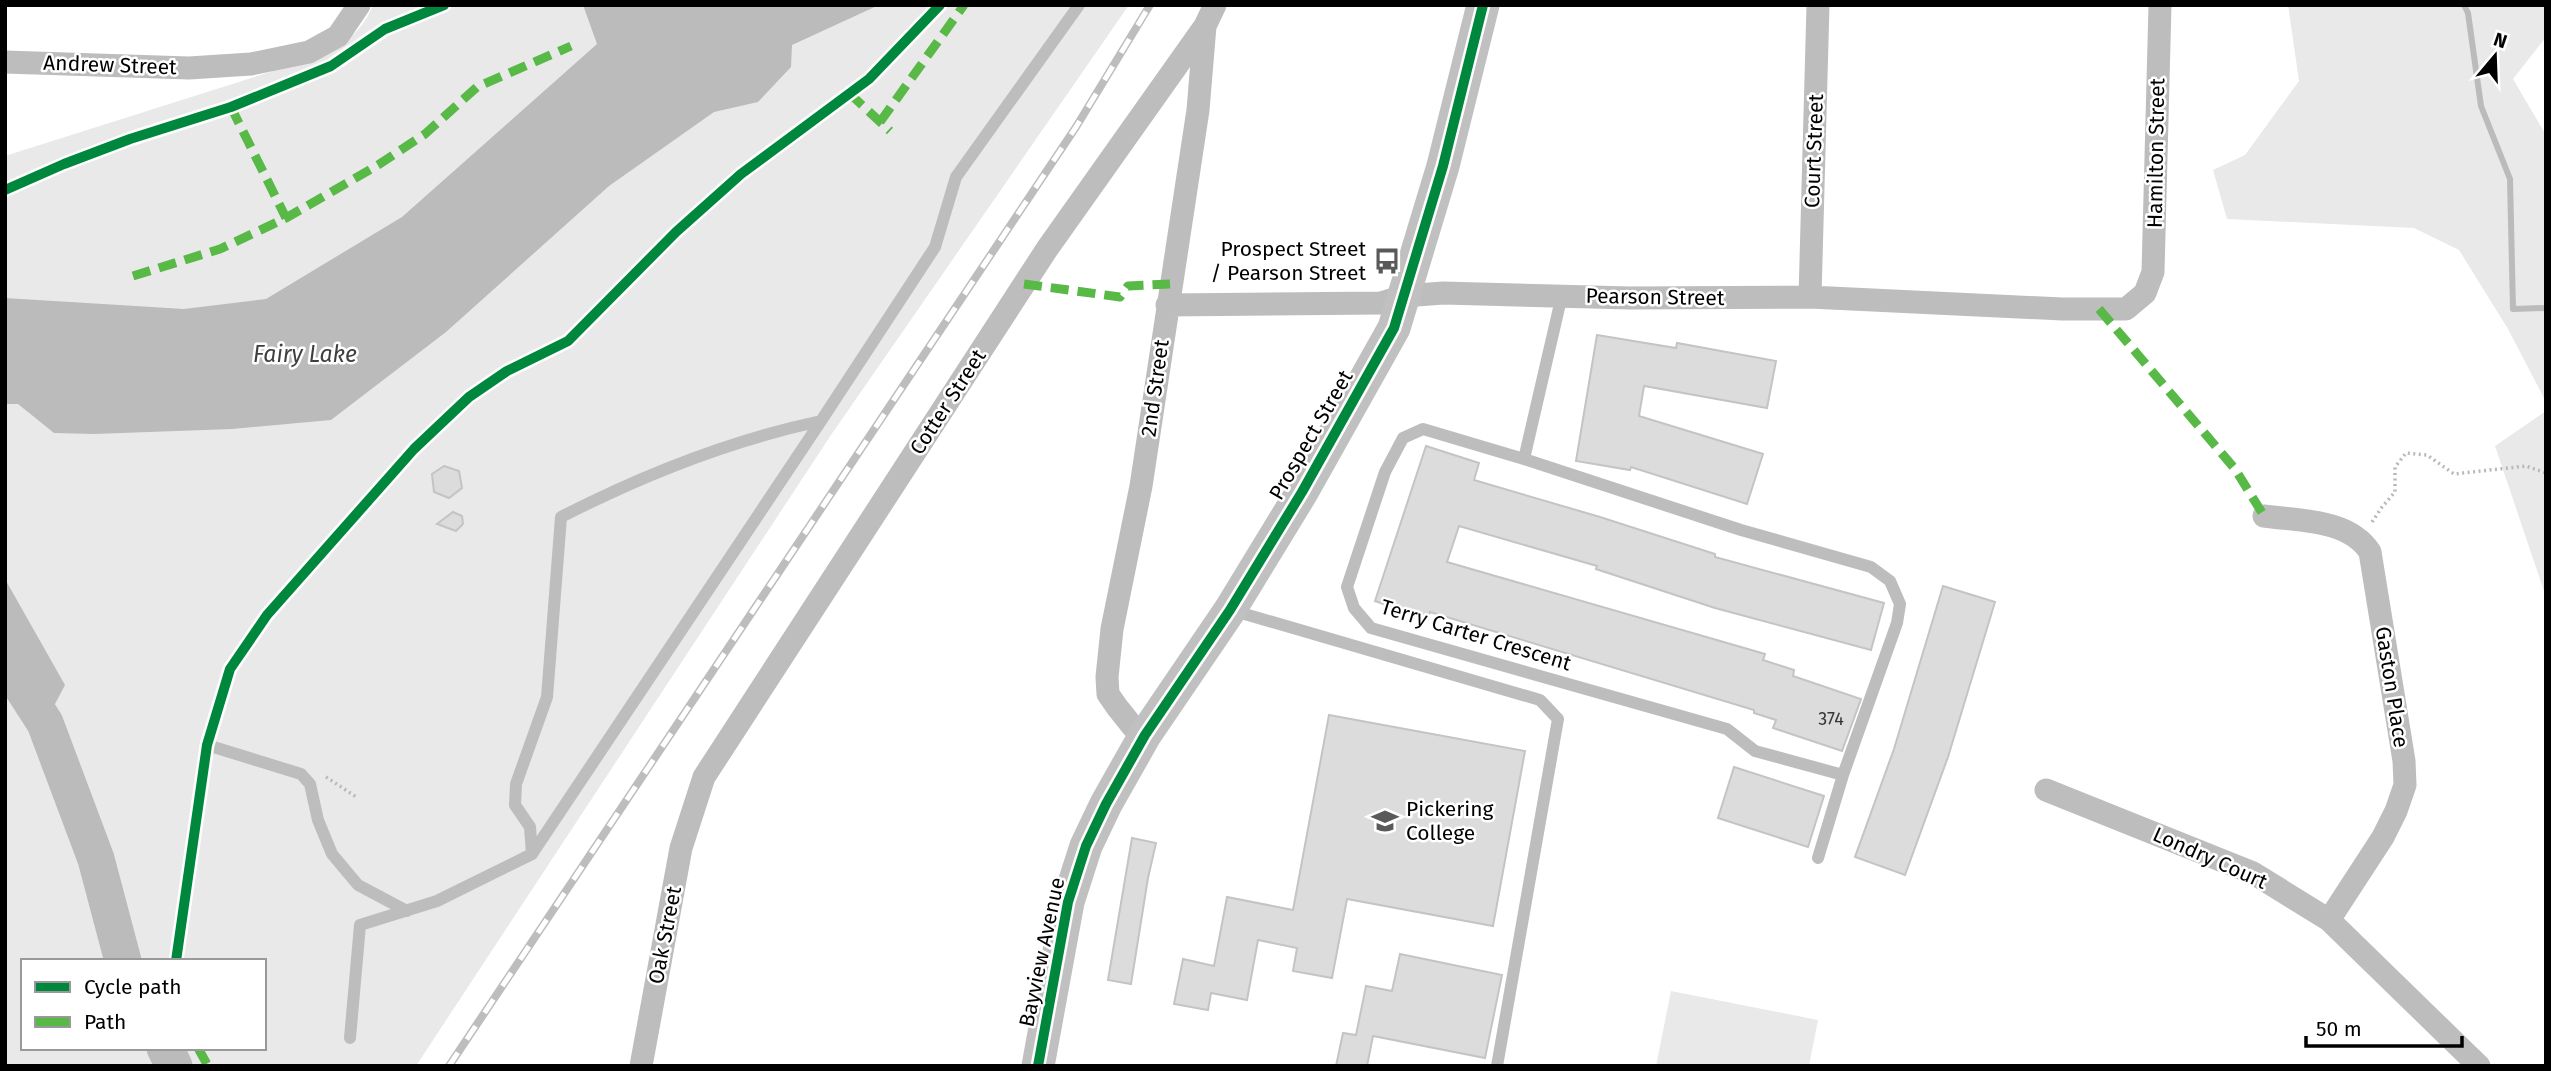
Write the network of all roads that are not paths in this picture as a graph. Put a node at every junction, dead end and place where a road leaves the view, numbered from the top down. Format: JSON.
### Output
{"nodes":[{"id":1,"x":359,"y":5,"type":"edge"},
{"id":2,"x":1079,"y":5,"type":"edge"},
{"id":3,"x":1483,"y":5,"type":"edge"},
{"id":4,"x":1818,"y":5,"type":"edge"},
{"id":5,"x":2160,"y":5,"type":"edge"},
{"id":6,"x":1210,"y":16,"type":"edge"},
{"id":7,"x":5,"y":62,"type":"edge"},
{"id":8,"x":1562,"y":295,"type":"junction"},
{"id":9,"x":1404,"y":296,"type":"junction"},
{"id":10,"x":1810,"y":297,"type":"junction"},
{"id":11,"x":2139,"y":298,"type":"joint"},
{"id":12,"x":1167,"y":306,"type":"junction"},
{"id":13,"x":821,"y":421,"type":"junction"},
{"id":14,"x":1524,"y":459,"type":"junction"},
{"id":15,"x":2263,"y":516,"type":"dead end"},
{"id":16,"x":1230,"y":610,"type":"junction"},
{"id":17,"x":1145,"y":735,"type":"junction"},
{"id":18,"x":207,"y":745,"type":"dead end"},
{"id":19,"x":1843,"y":775,"type":"junction"},
{"id":20,"x":2046,"y":790,"type":"dead end"},
{"id":21,"x":694,"y":806,"type":"joint"},
{"id":22,"x":1086,"y":846,"type":"joint"},
{"id":23,"x":532,"y":854,"type":"junction"},
{"id":24,"x":1818,"y":858,"type":"dead end"},
{"id":25,"x":407,"y":911,"type":"junction"},
{"id":26,"x":2329,"y":920,"type":"junction"},
{"id":27,"x":350,"y":1038,"type":"dead end"},
{"id":28,"x":641,"y":1066,"type":"edge"},
{"id":29,"x":1038,"y":1066,"type":"edge"},
{"id":30,"x":1497,"y":1066,"type":"edge"},
{"id":31,"x":2479,"y":1066,"type":"edge"}],
"edges":[{"from":1,"to":7,"type":"street","name":"Andrew Street"},
{"from":2,"to":13,"type":"lane"},
{"from":3,"to":9,"type":"main road","name":"Prospect Street"},
{"from":4,"to":10,"type":"street","name":"Court Street"},
{"from":5,"to":11,"type":"street","name":"Hamilton Street"},
{"from":6,"to":12,"type":"street","name":"2nd Street"},
{"from":6,"to":21,"type":"street","name":"Cotter Street"},
{"from":8,"to":9,"type":"street","name":"Pearson Street"},
{"from":8,"to":10,"type":"street","name":"Pearson Street"},
{"from":8,"to":14,"type":"lane"},
{"from":9,"to":12,"type":"street","name":"Pearson Street"},
{"from":9,"to":16,"type":"main road","name":"Prospect Street"},
{"from":10,"to":11,"type":"street","name":"Pearson Street"},
{"from":12,"to":17,"type":"street","name":"2nd Street"},
{"from":13,"to":23,"type":"lane"},
{"from":13,"to":23,"type":"lane"},
{"from":14,"to":19,"type":"lane","name":"Terry Carter Crescent"},
{"from":14,"to":19,"type":"lane","name":"Terry Carter Crescent"},
{"from":15,"to":26,"type":"street","name":"Gaston Place"},
{"from":16,"to":17,"type":"main road","name":"Prospect Street"},
{"from":16,"to":30,"type":"lane"},
{"from":17,"to":22,"type":"main road","name":"Prospect Street"},
{"from":18,"to":25,"type":"lane"},
{"from":19,"to":24,"type":"lane","name":"Terry Carter Crescent"},
{"from":20,"to":26,"type":"street","name":"Londry Court"},
{"from":21,"to":28,"type":"street","name":"Oak Street"},
{"from":22,"to":29,"type":"main road","name":"Bayview Avenue"},
{"from":23,"to":25,"type":"lane"},
{"from":25,"to":27,"type":"lane"},
{"from":26,"to":31,"type":"street","name":"Londry Court"}]}
